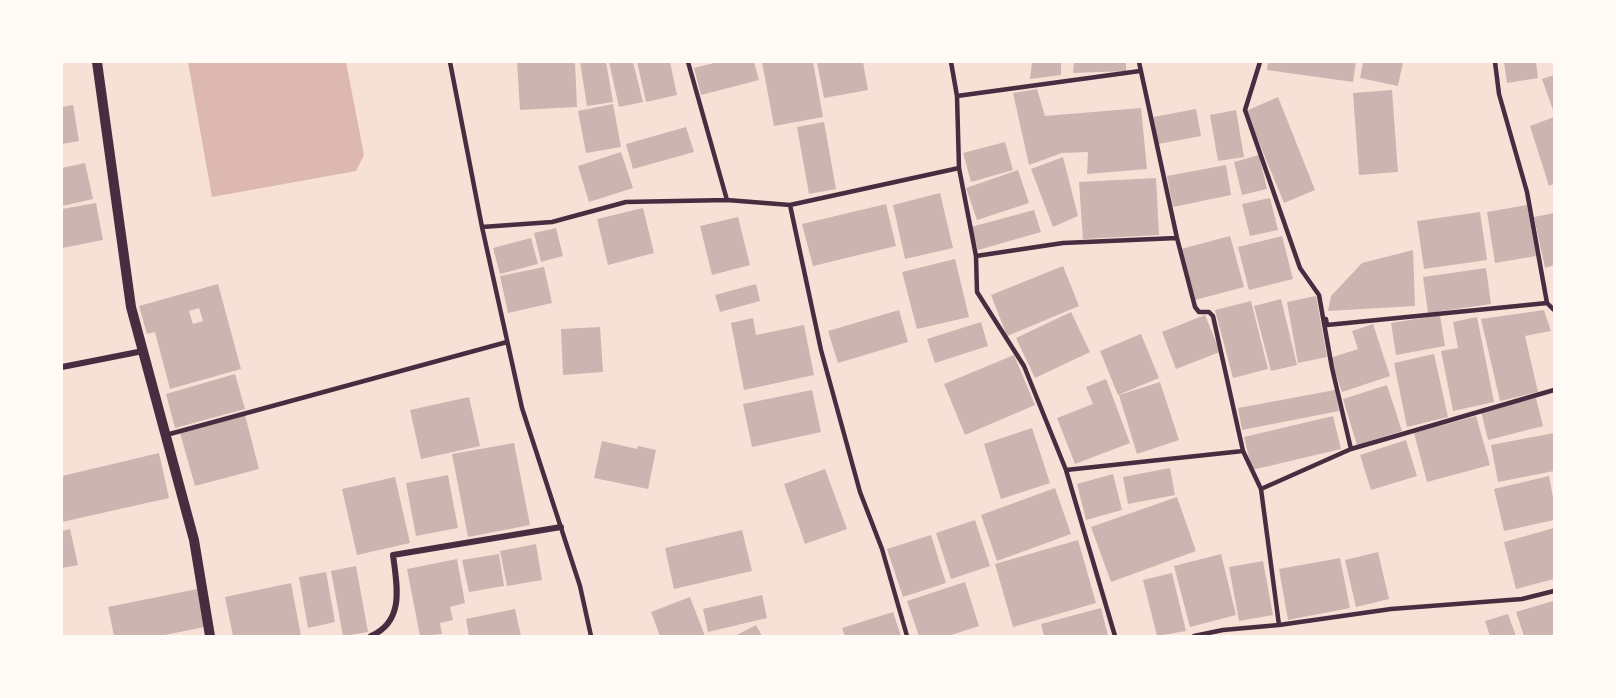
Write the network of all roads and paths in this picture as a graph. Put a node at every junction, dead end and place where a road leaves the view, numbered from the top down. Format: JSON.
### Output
{"nodes":[{"id":1,"x":97,"y":62,"type":"edge"},
{"id":2,"x":450,"y":62,"type":"edge"},
{"id":3,"x":688,"y":62,"type":"edge"},
{"id":4,"x":951,"y":62,"type":"edge"},
{"id":5,"x":1138,"y":62,"type":"edge"},
{"id":6,"x":1260,"y":62,"type":"edge"},
{"id":7,"x":1495,"y":62,"type":"edge"},
{"id":8,"x":1140,"y":71,"type":"junction"},
{"id":9,"x":957,"y":96,"type":"junction"},
{"id":10,"x":959,"y":168,"type":"junction"},
{"id":11,"x":727,"y":200,"type":"junction"},
{"id":12,"x":790,"y":205,"type":"junction"},
{"id":13,"x":482,"y":227,"type":"junction"},
{"id":14,"x":1177,"y":238,"type":"junction"},
{"id":15,"x":976,"y":256,"type":"junction"},
{"id":16,"x":1319,"y":295,"type":"junction"},
{"id":17,"x":1547,"y":303,"type":"junction"},
{"id":18,"x":1554,"y":310,"type":"edge"},
{"id":19,"x":507,"y":342,"type":"junction"},
{"id":20,"x":144,"y":351,"type":"junction"},
{"id":21,"x":62,"y":367,"type":"edge"},
{"id":22,"x":1554,"y":390,"type":"edge"},
{"id":23,"x":166,"y":435,"type":"junction"},
{"id":24,"x":1351,"y":449,"type":"junction"},
{"id":25,"x":1243,"y":451,"type":"junction"},
{"id":26,"x":1066,"y":470,"type":"junction"},
{"id":27,"x":1261,"y":489,"type":"junction"},
{"id":28,"x":561,"y":527,"type":"junction"},
{"id":29,"x":1554,"y":591,"type":"edge"},
{"id":30,"x":1280,"y":625,"type":"junction"},
{"id":31,"x":1223,"y":630,"type":"junction"},
{"id":32,"x":210,"y":636,"type":"edge"},
{"id":33,"x":371,"y":636,"type":"edge"},
{"id":34,"x":591,"y":636,"type":"edge"},
{"id":35,"x":907,"y":636,"type":"edge"},
{"id":36,"x":1116,"y":636,"type":"edge"},
{"id":37,"x":1194,"y":636,"type":"edge"},
{"id":38,"x":1224,"y":636,"type":"edge"}],
"edges":[{"from":1,"to":20,"type":"street"},
{"from":2,"to":13,"type":"lane"},
{"from":3,"to":11,"type":"lane"},
{"from":4,"to":9,"type":"lane"},
{"from":5,"to":8,"type":"lane"},
{"from":6,"to":16,"type":"lane"},
{"from":7,"to":17,"type":"lane"},
{"from":8,"to":9,"type":"lane"},
{"from":8,"to":14,"type":"lane"},
{"from":9,"to":10,"type":"lane"},
{"from":10,"to":12,"type":"lane"},
{"from":10,"to":15,"type":"lane"},
{"from":11,"to":12,"type":"lane"},
{"from":11,"to":13,"type":"lane"},
{"from":12,"to":35,"type":"lane"},
{"from":13,"to":19,"type":"lane"},
{"from":14,"to":15,"type":"lane"},
{"from":14,"to":25,"type":"lane"},
{"from":15,"to":26,"type":"lane"},
{"from":16,"to":17,"type":"lane"},
{"from":16,"to":24,"type":"lane"},
{"from":17,"to":18,"type":"lane"},
{"from":19,"to":23,"type":"lane"},
{"from":19,"to":28,"type":"lane"},
{"from":20,"to":21,"type":"street"},
{"from":20,"to":23,"type":"street"},
{"from":22,"to":24,"type":"lane"},
{"from":23,"to":32,"type":"street"},
{"from":24,"to":27,"type":"lane"},
{"from":25,"to":26,"type":"lane"},
{"from":25,"to":27,"type":"lane"},
{"from":26,"to":36,"type":"lane"},
{"from":27,"to":30,"type":"lane"},
{"from":28,"to":33,"type":"street"},
{"from":28,"to":34,"type":"lane"},
{"from":29,"to":30,"type":"lane"},
{"from":30,"to":31,"type":"lane"},
{"from":31,"to":37,"type":"lane"},
{"from":31,"to":38,"type":"lane"}]}
